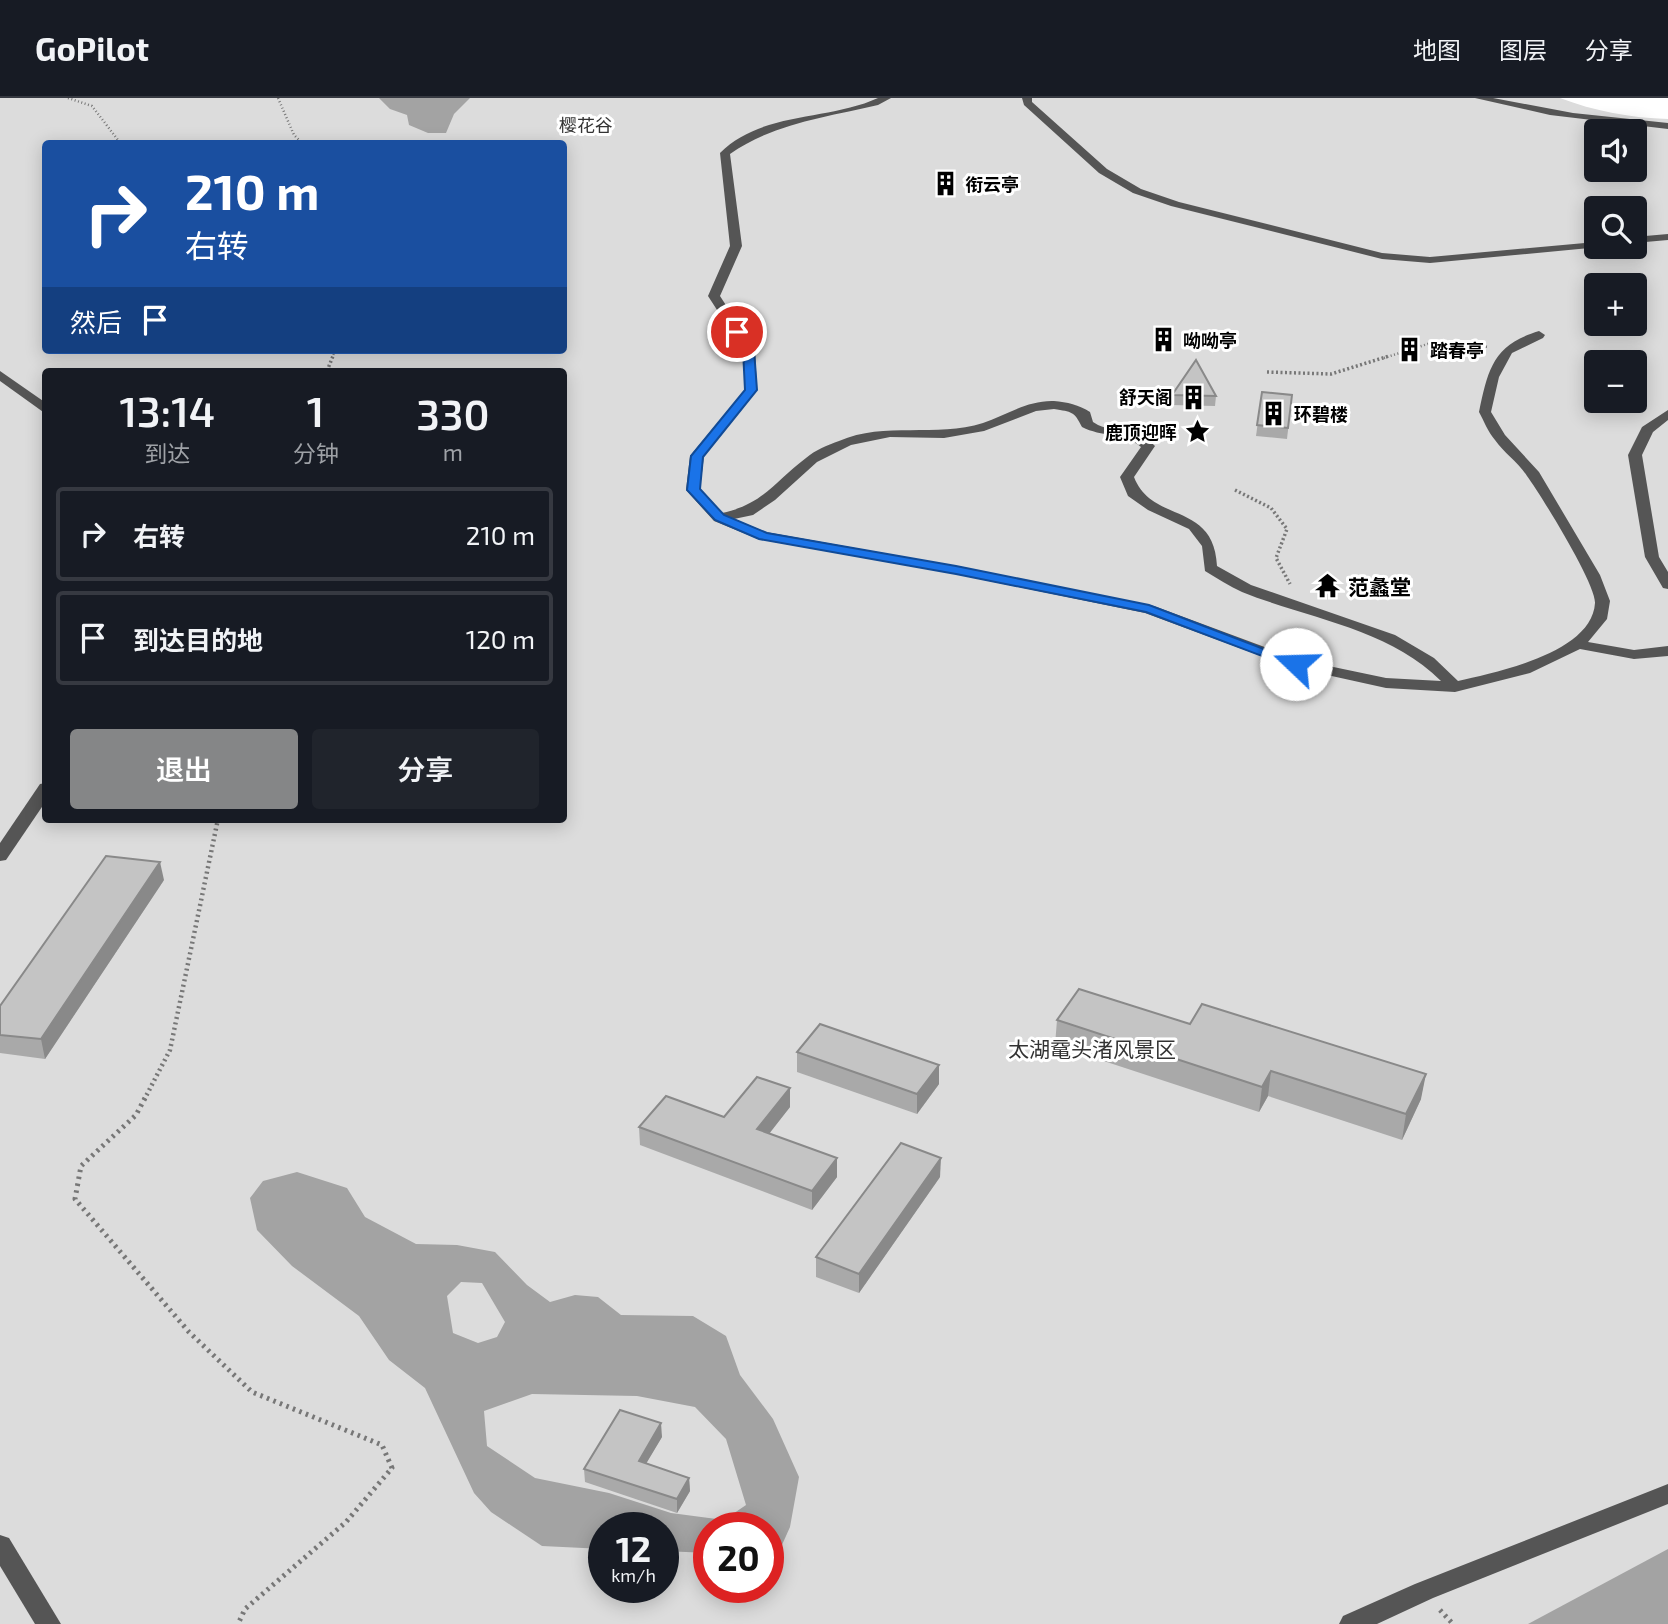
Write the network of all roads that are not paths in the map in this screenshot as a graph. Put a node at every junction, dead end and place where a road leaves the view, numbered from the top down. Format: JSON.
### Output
{"nodes":[{"id":1,"x":886,"y":98,"type":"edge"},
{"id":2,"x":1027,"y":98,"type":"edge"},
{"id":3,"x":1480,"y":98,"type":"edge"},
{"id":4,"x":1668,"y":126,"type":"edge"},
{"id":5,"x":1668,"y":237,"type":"edge"},
{"id":6,"x":1647,"y":239,"type":"edge"},
{"id":7,"x":1584,"y":245,"type":"edge"},
{"id":8,"x":1539,"y":335,"type":"dead end"},
{"id":9,"x":0,"y":375,"type":"edge"},
{"id":10,"x":42,"y":407,"type":"edge"},
{"id":11,"x":1668,"y":415,"type":"edge"},
{"id":12,"x":719,"y":517,"type":"junction"},
{"id":13,"x":1668,"y":585,"type":"edge"},
{"id":14,"x":1578,"y":644,"type":"junction"},
{"id":15,"x":1668,"y":651,"type":"edge"},
{"id":16,"x":1455,"y":687,"type":"junction"},
{"id":17,"x":42,"y":794,"type":"edge"},
{"id":18,"x":0,"y":856,"type":"edge"},
{"id":19,"x":1668,"y":1493,"type":"edge"},
{"id":20,"x":0,"y":1545,"type":"edge"},
{"id":21,"x":48,"y":1624,"type":"edge"},
{"id":22,"x":1352,"y":1624,"type":"edge"}],
"edges":[{"from":1,"to":12,"type":"lane"},
{"from":2,"to":7,"type":"lane"},
{"from":3,"to":4,"type":"lane"},
{"from":5,"to":6,"type":"lane"},
{"from":8,"to":14,"type":"lane"},
{"from":9,"to":10,"type":"lane"},
{"from":11,"to":13,"type":"lane"},
{"from":12,"to":16,"type":"lane"},
{"from":12,"to":16,"type":"lane"},
{"from":14,"to":15,"type":"lane"},
{"from":14,"to":16,"type":"lane"},
{"from":17,"to":18,"type":"lane"},
{"from":19,"to":22,"type":"lane"},
{"from":20,"to":21,"type":"lane"}]}
